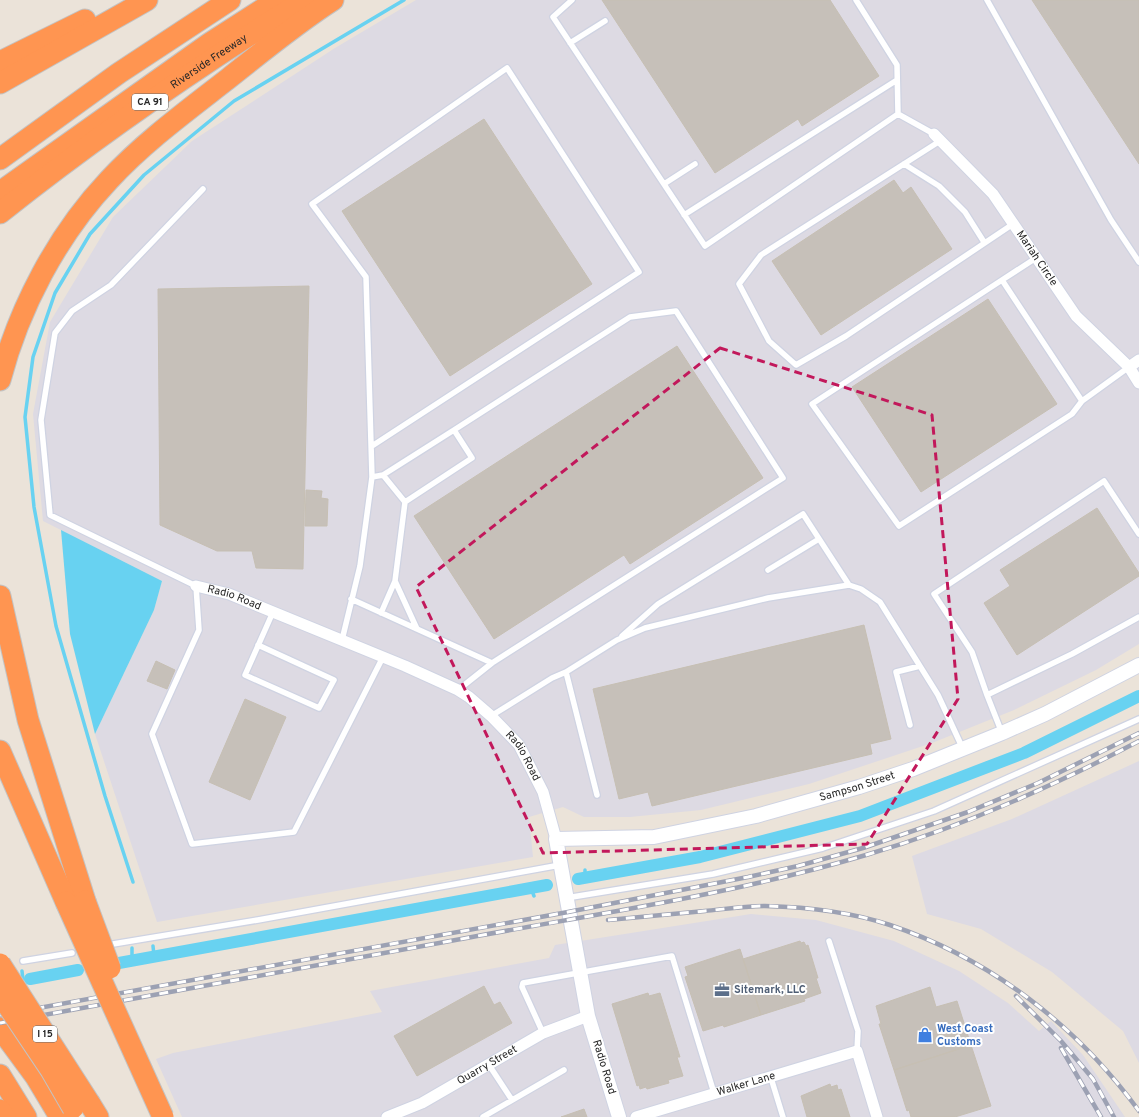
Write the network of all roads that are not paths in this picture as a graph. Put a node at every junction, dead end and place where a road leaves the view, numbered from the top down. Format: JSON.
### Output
{"nodes":[{"id":1,"x":129,"y":0,"type":"edge"},
{"id":2,"x":147,"y":0,"type":"edge"},
{"id":3,"x":230,"y":0,"type":"edge"},
{"id":4,"x":277,"y":0,"type":"edge"},
{"id":5,"x":306,"y":0,"type":"edge"},
{"id":6,"x":333,"y":0,"type":"edge"},
{"id":7,"x":572,"y":0,"type":"edge"},
{"id":8,"x":856,"y":0,"type":"edge"},
{"id":9,"x":987,"y":0,"type":"edge"},
{"id":10,"x":605,"y":21,"type":"dead end"},
{"id":11,"x":570,"y":43,"type":"junction"},
{"id":12,"x":0,"y":62,"type":"edge"},
{"id":13,"x":897,"y":80,"type":"junction"},
{"id":14,"x":0,"y":83,"type":"edge"},
{"id":15,"x":898,"y":114,"type":"junction"},
{"id":16,"x":937,"y":137,"type":"junction"},
{"id":17,"x":0,"y":158,"type":"edge"},
{"id":18,"x":695,"y":164,"type":"dead end"},
{"id":19,"x":904,"y":164,"type":"junction"},
{"id":20,"x":664,"y":184,"type":"junction"},
{"id":21,"x":203,"y":189,"type":"dead end"},
{"id":22,"x":0,"y":192,"type":"edge"},
{"id":23,"x":0,"y":213,"type":"edge"},
{"id":24,"x":684,"y":215,"type":"junction"},
{"id":25,"x":1013,"y":224,"type":"junction"},
{"id":26,"x":984,"y":242,"type":"junction"},
{"id":27,"x":1036,"y":258,"type":"junction"},
{"id":28,"x":1139,"y":262,"type":"edge"},
{"id":29,"x":1002,"y":280,"type":"junction"},
{"id":30,"x":1139,"y":360,"type":"edge"},
{"id":31,"x":1129,"y":367,"type":"junction"},
{"id":32,"x":0,"y":380,"type":"edge"},
{"id":33,"x":1139,"y":383,"type":"edge"},
{"id":34,"x":1082,"y":401,"type":"junction"},
{"id":35,"x":454,"y":430,"type":"junction"},
{"id":36,"x":372,"y":446,"type":"junction"},
{"id":37,"x":384,"y":475,"type":"junction"},
{"id":38,"x":372,"y":477,"type":"junction"},
{"id":39,"x":405,"y":502,"type":"junction"},
{"id":40,"x":1139,"y":534,"type":"edge"},
{"id":41,"x":819,"y":539,"type":"junction"},
{"id":42,"x":768,"y":570,"type":"dead end"},
{"id":43,"x":395,"y":581,"type":"junction"},
{"id":44,"x":849,"y":585,"type":"junction"},
{"id":45,"x":196,"y":586,"type":"junction"},
{"id":46,"x":0,"y":596,"type":"edge"},
{"id":47,"x":351,"y":599,"type":"junction"},
{"id":48,"x":273,"y":612,"type":"junction"},
{"id":49,"x":381,"y":613,"type":"junction"},
{"id":50,"x":1139,"y":617,"type":"edge"},
{"id":51,"x":416,"y":629,"type":"junction"},
{"id":52,"x":342,"y":640,"type":"junction"},
{"id":53,"x":617,"y":640,"type":"junction"},
{"id":54,"x":258,"y":645,"type":"junction"},
{"id":55,"x":383,"y":657,"type":"junction"},
{"id":56,"x":492,"y":663,"type":"junction"},
{"id":57,"x":1139,"y":665,"type":"edge"},
{"id":58,"x":920,"y":666,"type":"junction"},
{"id":59,"x":566,"y":672,"type":"junction"},
{"id":60,"x":458,"y":690,"type":"junction"},
{"id":61,"x":987,"y":695,"type":"junction"},
{"id":62,"x":491,"y":716,"type":"junction"},
{"id":63,"x":1139,"y":718,"type":"edge"},
{"id":64,"x":910,"y":725,"type":"dead end"},
{"id":65,"x":1002,"y":733,"type":"junction"},
{"id":66,"x":964,"y":749,"type":"junction"},
{"id":67,"x":0,"y":751,"type":"edge"},
{"id":68,"x":597,"y":795,"type":"dead end"},
{"id":69,"x":556,"y":839,"type":"junction"},
{"id":70,"x":561,"y":869,"type":"junction"},
{"id":71,"x":565,"y":895,"type":"junction"},
{"id":72,"x":75,"y":901,"type":"junction"},
{"id":73,"x":830,"y":941,"type":"dead end"},
{"id":74,"x":113,"y":944,"type":"dead end"},
{"id":75,"x":72,"y":953,"type":"dead end"},
{"id":76,"x":23,"y":961,"type":"dead end"},
{"id":77,"x":0,"y":964,"type":"edge"},
{"id":78,"x":581,"y":972,"type":"junction"},
{"id":79,"x":0,"y":994,"type":"edge"},
{"id":80,"x":588,"y":1016,"type":"junction"},
{"id":81,"x":0,"y":1028,"type":"edge"},
{"id":82,"x":544,"y":1033,"type":"junction"},
{"id":83,"x":0,"y":1051,"type":"edge"},
{"id":84,"x":857,"y":1051,"type":"junction"},
{"id":85,"x":489,"y":1064,"type":"junction"},
{"id":86,"x":564,"y":1070,"type":"dead end"},
{"id":87,"x":0,"y":1075,"type":"edge"},
{"id":88,"x":771,"y":1078,"type":"junction"},
{"id":89,"x":714,"y":1093,"type":"junction"},
{"id":90,"x":512,"y":1100,"type":"junction"},
{"id":91,"x":0,"y":1110,"type":"edge"},
{"id":92,"x":80,"y":1113,"type":"edge"},
{"id":93,"x":5,"y":1117,"type":"edge"},
{"id":94,"x":26,"y":1117,"type":"edge"},
{"id":95,"x":45,"y":1117,"type":"edge"},
{"id":96,"x":164,"y":1117,"type":"edge"},
{"id":97,"x":387,"y":1117,"type":"edge"},
{"id":98,"x":483,"y":1117,"type":"edge"},
{"id":99,"x":619,"y":1117,"type":"edge"},
{"id":100,"x":636,"y":1117,"type":"edge"},
{"id":101,"x":783,"y":1117,"type":"edge"},
{"id":102,"x":877,"y":1117,"type":"edge"}],
"edges":[{"from":1,"to":12,"type":"highway"},
{"from":2,"to":14,"type":"highway"},
{"from":3,"to":17,"type":"highway"},
{"from":4,"to":22,"type":"highway"},
{"from":5,"to":23,"type":"highway","name":"Riverside Freeway","number":"CA 91"},
{"from":6,"to":32,"type":"highway"},
{"from":7,"to":11,"type":"lane"},
{"from":8,"to":13,"type":"lane"},
{"from":9,"to":28,"type":"lane"},
{"from":10,"to":11,"type":"lane"},
{"from":11,"to":20,"type":"lane"},
{"from":13,"to":15,"type":"lane"},
{"from":13,"to":24,"type":"lane"},
{"from":15,"to":16,"type":"lane"},
{"from":15,"to":24,"type":"lane"},
{"from":16,"to":19,"type":"lane"},
{"from":16,"to":25,"type":"street","name":"Mariah Circle"},
{"from":18,"to":20,"type":"lane"},
{"from":19,"to":26,"type":"lane"},
{"from":19,"to":26,"type":"lane"},
{"from":20,"to":24,"type":"lane"},
{"from":21,"to":45,"type":"lane"},
{"from":25,"to":26,"type":"lane"},
{"from":25,"to":27,"type":"street","name":"Mariah Circle"},
{"from":27,"to":29,"type":"lane"},
{"from":27,"to":31,"type":"street","name":"Mariah Circle"},
{"from":29,"to":34,"type":"lane"},
{"from":29,"to":34,"type":"lane"},
{"from":30,"to":31,"type":"street"},
{"from":31,"to":33,"type":"street","name":"Mariah Circle"},
{"from":31,"to":34,"type":"lane"},
{"from":35,"to":37,"type":"lane"},
{"from":35,"to":39,"type":"lane"},
{"from":35,"to":56,"type":"lane"},
{"from":36,"to":36,"type":"lane"},
{"from":36,"to":38,"type":"lane"},
{"from":37,"to":38,"type":"lane"},
{"from":37,"to":39,"type":"lane"},
{"from":38,"to":47,"type":"lane"},
{"from":39,"to":43,"type":"lane"},
{"from":40,"to":61,"type":"lane"},
{"from":41,"to":42,"type":"lane"},
{"from":41,"to":44,"type":"lane"},
{"from":41,"to":53,"type":"lane"},
{"from":43,"to":49,"type":"lane"},
{"from":43,"to":51,"type":"lane"},
{"from":44,"to":53,"type":"lane"},
{"from":44,"to":58,"type":"lane"},
{"from":45,"to":48,"type":"street","name":"Radio Road"},
{"from":45,"to":55,"type":"lane"},
{"from":46,"to":72,"type":"highway"},
{"from":47,"to":49,"type":"lane"},
{"from":47,"to":52,"type":"lane"},
{"from":48,"to":52,"type":"street","name":"Radio Road"},
{"from":48,"to":54,"type":"lane"},
{"from":49,"to":51,"type":"lane"},
{"from":50,"to":61,"type":"lane"},
{"from":51,"to":56,"type":"lane"},
{"from":52,"to":55,"type":"street","name":"Radio Road"},
{"from":53,"to":59,"type":"lane"},
{"from":54,"to":54,"type":"lane"},
{"from":55,"to":60,"type":"street","name":"Radio Road"},
{"from":56,"to":60,"type":"lane"},
{"from":57,"to":65,"type":"street","name":"Sampson Street"},
{"from":58,"to":64,"type":"lane"},
{"from":58,"to":66,"type":"lane"},
{"from":59,"to":62,"type":"lane"},
{"from":59,"to":68,"type":"lane"},
{"from":60,"to":62,"type":"street","name":"Radio Road"},
{"from":61,"to":65,"type":"lane"},
{"from":62,"to":69,"type":"street","name":"Radio Road"},
{"from":63,"to":71,"type":"lane"},
{"from":65,"to":66,"type":"street","name":"Sampson Street"},
{"from":66,"to":69,"type":"street","name":"Sampson Street"},
{"from":67,"to":72,"type":"highway"},
{"from":69,"to":70,"type":"street","name":"Radio Road"},
{"from":70,"to":71,"type":"street","name":"Radio Road"},
{"from":70,"to":74,"type":"lane"},
{"from":71,"to":78,"type":"street","name":"Radio Road"},
{"from":72,"to":96,"type":"highway","bridge":true},
{"from":73,"to":84,"type":"lane"},
{"from":75,"to":76,"type":"lane"},
{"from":77,"to":92,"type":"highway","number":"I 15","bridge":true},
{"from":78,"to":80,"type":"street","name":"Radio Road"},
{"from":78,"to":82,"type":"lane"},
{"from":78,"to":89,"type":"lane"},
{"from":79,"to":92,"type":"highway","bridge":true},
{"from":80,"to":82,"type":"street","name":"Quarry Street"},
{"from":80,"to":99,"type":"street","name":"Radio Road"},
{"from":81,"to":92,"type":"highway"},
{"from":82,"to":85,"type":"street","name":"Quarry Street"},
{"from":83,"to":95,"type":"highway"},
{"from":84,"to":88,"type":"street","name":"Walker Lane"},
{"from":84,"to":102,"type":"street"},
{"from":85,"to":90,"type":"lane"},
{"from":85,"to":97,"type":"street","name":"Quarry Street"},
{"from":86,"to":90,"type":"lane"},
{"from":87,"to":94,"type":"highway"},
{"from":88,"to":89,"type":"street","name":"Walker Lane"},
{"from":88,"to":101,"type":"lane"},
{"from":89,"to":100,"type":"street","name":"Walker Lane"},
{"from":90,"to":98,"type":"lane"},
{"from":91,"to":93,"type":"highway"}]}
